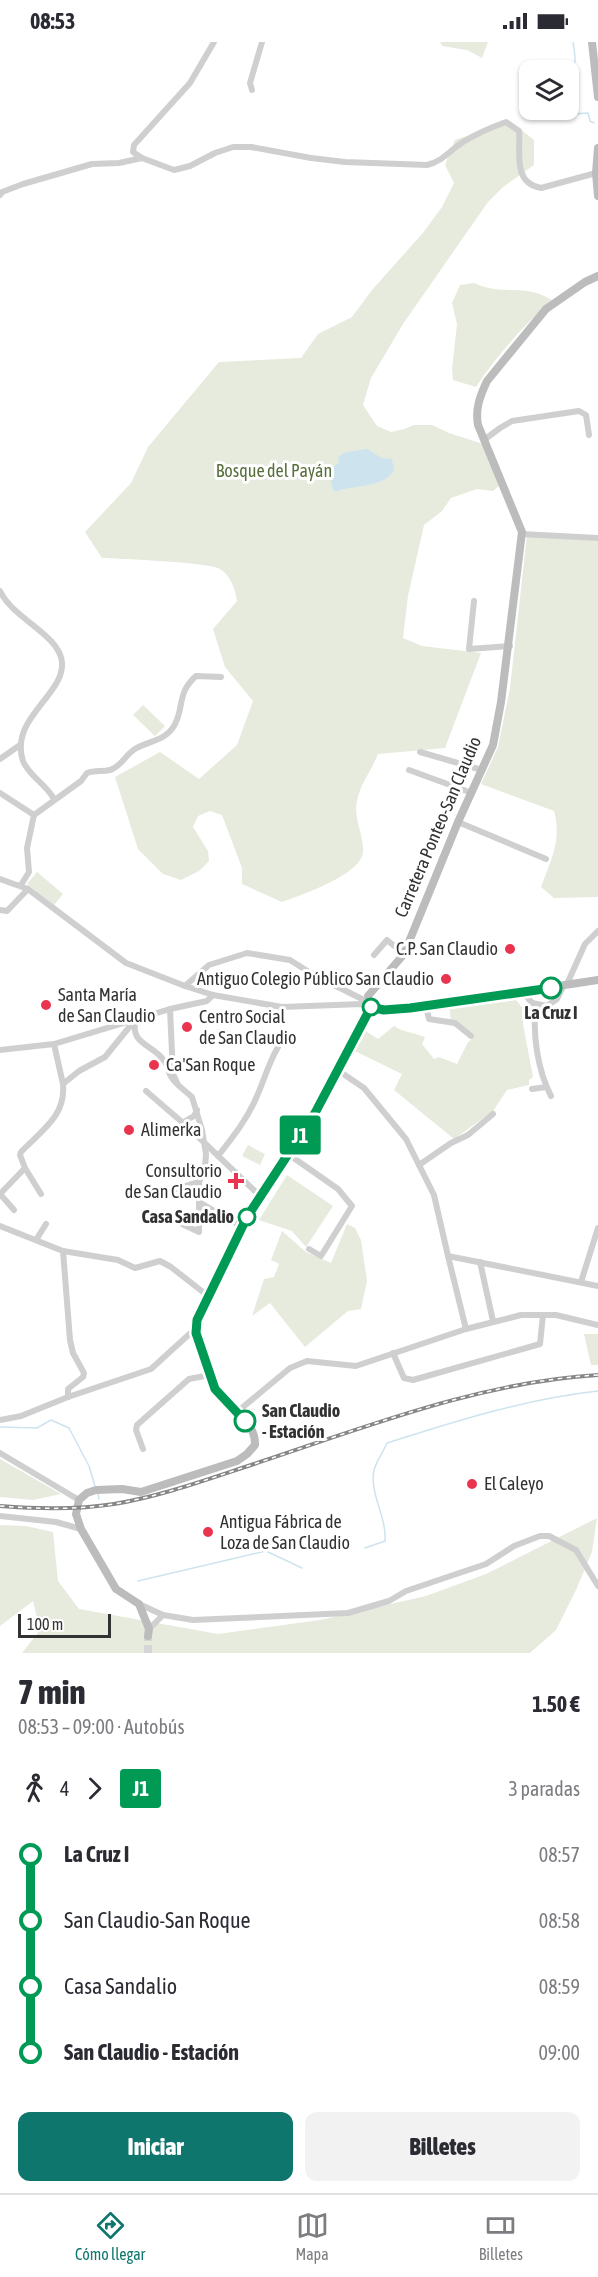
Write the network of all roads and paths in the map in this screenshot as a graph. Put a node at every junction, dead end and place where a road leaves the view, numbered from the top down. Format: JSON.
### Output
{"nodes":[{"id":1,"x":214,"y":42,"type":"edge"},
{"id":2,"x":262,"y":42,"type":"edge"},
{"id":3,"x":594,"y":45,"type":"edge"},
{"id":4,"x":252,"y":90,"type":"dead end"},
{"id":5,"x":598,"y":97,"type":"edge"},
{"id":6,"x":598,"y":148,"type":"edge"},
{"id":7,"x":142,"y":158,"type":"junction"},
{"id":8,"x":596,"y":174,"type":"junction"},
{"id":9,"x":0,"y":195,"type":"edge"},
{"id":10,"x":598,"y":196,"type":"edge"},
{"id":11,"x":598,"y":276,"type":"edge"},
{"id":12,"x":589,"y":435,"type":"dead end"},
{"id":13,"x":484,"y":440,"type":"junction"},
{"id":14,"x":521,"y":534,"type":"junction"},
{"id":15,"x":598,"y":538,"type":"edge"},
{"id":16,"x":0,"y":591,"type":"edge"},
{"id":17,"x":474,"y":601,"type":"dead end"},
{"id":18,"x":510,"y":646,"type":"junction"},
{"id":19,"x":221,"y":677,"type":"dead end"},
{"id":20,"x":20,"y":745,"type":"junction"},
{"id":21,"x":420,"y":752,"type":"dead end"},
{"id":22,"x":0,"y":759,"type":"edge"},
{"id":23,"x":409,"y":770,"type":"dead end"},
{"id":24,"x":482,"y":770,"type":"junction"},
{"id":25,"x":0,"y":793,"type":"edge"},
{"id":26,"x":472,"y":793,"type":"junction"},
{"id":27,"x":54,"y":799,"type":"junction"},
{"id":28,"x":34,"y":815,"type":"junction"},
{"id":29,"x":458,"y":822,"type":"junction"},
{"id":30,"x":546,"y":859,"type":"dead end"},
{"id":31,"x":0,"y":879,"type":"edge"},
{"id":32,"x":21,"y":885,"type":"junction"},
{"id":33,"x":28,"y":889,"type":"junction"},
{"id":34,"x":0,"y":910,"type":"edge"},
{"id":35,"x":598,"y":931,"type":"edge"},
{"id":36,"x":404,"y":954,"type":"junction"},
{"id":37,"x":374,"y":955,"type":"dead end"},
{"id":38,"x":598,"y":980,"type":"edge"},
{"id":39,"x":565,"y":985,"type":"junction"},
{"id":40,"x":185,"y":986,"type":"junction"},
{"id":41,"x":523,"y":992,"type":"junction"},
{"id":42,"x":213,"y":995,"type":"junction"},
{"id":43,"x":536,"y":1005,"type":"junction"},
{"id":44,"x":426,"y":1006,"type":"junction"},
{"id":45,"x":370,"y":1007,"type":"junction"},
{"id":46,"x":170,"y":1009,"type":"junction"},
{"id":47,"x":135,"y":1020,"type":"junction"},
{"id":48,"x":471,"y":1036,"type":"dead end"},
{"id":49,"x":283,"y":1039,"type":"dead end"},
{"id":50,"x":54,"y":1044,"type":"junction"},
{"id":51,"x":0,"y":1050,"type":"edge"},
{"id":52,"x":339,"y":1071,"type":"junction"},
{"id":53,"x":63,"y":1084,"type":"junction"},
{"id":54,"x":178,"y":1086,"type":"junction"},
{"id":55,"x":546,"y":1086,"type":"junction"},
{"id":56,"x":532,"y":1089,"type":"dead end"},
{"id":57,"x":146,"y":1091,"type":"dead end"},
{"id":58,"x":551,"y":1096,"type":"dead end"},
{"id":59,"x":197,"y":1110,"type":"junction"},
{"id":60,"x":493,"y":1114,"type":"dead end"},
{"id":61,"x":182,"y":1123,"type":"junction"},
{"id":62,"x":201,"y":1125,"type":"junction"},
{"id":63,"x":190,"y":1129,"type":"junction"},
{"id":64,"x":204,"y":1143,"type":"junction"},
{"id":65,"x":288,"y":1154,"type":"junction"},
{"id":66,"x":218,"y":1156,"type":"junction"},
{"id":67,"x":419,"y":1165,"type":"junction"},
{"id":68,"x":25,"y":1168,"type":"junction"},
{"id":69,"x":199,"y":1182,"type":"junction"},
{"id":70,"x":162,"y":1193,"type":"dead end"},
{"id":71,"x":0,"y":1194,"type":"edge"},
{"id":72,"x":41,"y":1194,"type":"dead end"},
{"id":73,"x":260,"y":1196,"type":"junction"},
{"id":74,"x":199,"y":1202,"type":"junction"},
{"id":75,"x":14,"y":1210,"type":"dead end"},
{"id":76,"x":180,"y":1223,"type":"dead end"},
{"id":77,"x":46,"y":1224,"type":"dead end"},
{"id":78,"x":0,"y":1226,"type":"edge"},
{"id":79,"x":242,"y":1227,"type":"junction"},
{"id":80,"x":598,"y":1228,"type":"edge"},
{"id":81,"x":36,"y":1240,"type":"junction"},
{"id":82,"x":309,"y":1249,"type":"dead end"},
{"id":83,"x":63,"y":1251,"type":"junction"},
{"id":84,"x":448,"y":1256,"type":"junction"},
{"id":85,"x":480,"y":1262,"type":"junction"},
{"id":86,"x":581,"y":1282,"type":"junction"},
{"id":87,"x":598,"y":1286,"type":"edge"},
{"id":88,"x":208,"y":1296,"type":"junction"},
{"id":89,"x":543,"y":1315,"type":"junction"},
{"id":90,"x":493,"y":1321,"type":"junction"},
{"id":91,"x":598,"y":1325,"type":"edge"},
{"id":92,"x":196,"y":1328,"type":"junction"},
{"id":93,"x":466,"y":1329,"type":"junction"},
{"id":94,"x":393,"y":1353,"type":"junction"},
{"id":95,"x":210,"y":1375,"type":"junction"},
{"id":96,"x":68,"y":1396,"type":"junction"},
{"id":97,"x":237,"y":1412,"type":"junction"},
{"id":98,"x":0,"y":1420,"type":"edge"},
{"id":99,"x":143,"y":1449,"type":"dead end"},
{"id":100,"x":0,"y":1453,"type":"edge"},
{"id":101,"x":79,"y":1500,"type":"junction"},
{"id":102,"x":0,"y":1516,"type":"edge"},
{"id":103,"x":81,"y":1529,"type":"junction"},
{"id":104,"x":598,"y":1586,"type":"edge"},
{"id":105,"x":139,"y":1604,"type":"junction"},
{"id":106,"x":163,"y":1615,"type":"junction"},
{"id":107,"x":148,"y":1632,"type":"joint"}],
"edges":[{"from":1,"to":7,"type":"street"},
{"from":2,"to":4,"type":"street"},
{"from":3,"to":5,"type":"street"},
{"from":6,"to":8,"type":"street"},
{"from":7,"to":8,"type":"street"},
{"from":7,"to":9,"type":"street"},
{"from":8,"to":10,"type":"street"},
{"from":11,"to":13,"type":"street","name":"Carretera Ponteo-San Claudio"},
{"from":12,"to":13,"type":"street"},
{"from":13,"to":14,"type":"street","name":"Carretera Ponteo-San Claudio"},
{"from":14,"to":15,"type":"street"},
{"from":14,"to":18,"type":"street","name":"Carretera Ponteo-San Claudio"},
{"from":16,"to":20,"type":"street"},
{"from":17,"to":18,"type":"street"},
{"from":18,"to":24,"type":"street","name":"Carretera Ponteo-San Claudio"},
{"from":19,"to":27,"type":"street"},
{"from":20,"to":22,"type":"street"},
{"from":20,"to":27,"type":"street"},
{"from":21,"to":24,"type":"street"},
{"from":23,"to":26,"type":"street"},
{"from":24,"to":26,"type":"street","name":"Carretera Ponteo-San Claudio"},
{"from":25,"to":28,"type":"street"},
{"from":26,"to":29,"type":"street","name":"Carretera Ponteo-San Claudio"},
{"from":27,"to":28,"type":"street"},
{"from":28,"to":32,"type":"street"},
{"from":29,"to":30,"type":"street"},
{"from":29,"to":36,"type":"street","name":"Carretera Ponteo-San Claudio"},
{"from":31,"to":32,"type":"street"},
{"from":32,"to":33,"type":"street"},
{"from":33,"to":34,"type":"street"},
{"from":33,"to":40,"type":"street"},
{"from":35,"to":39,"type":"street"},
{"from":36,"to":37,"type":"street"},
{"from":36,"to":45,"type":"street","name":"Carretera Ponteo-San Claudio"},
{"from":38,"to":39,"type":"street"},
{"from":39,"to":41,"type":"street"},
{"from":39,"to":43,"type":"street"},
{"from":40,"to":42,"type":"street"},
{"from":40,"to":45,"type":"street"},
{"from":41,"to":43,"type":"street"},
{"from":41,"to":44,"type":"street"},
{"from":42,"to":45,"type":"street"},
{"from":42,"to":46,"type":"street"},
{"from":43,"to":55,"type":"street"},
{"from":44,"to":45,"type":"street"},
{"from":44,"to":48,"type":"street"},
{"from":45,"to":52,"type":"street"},
{"from":46,"to":47,"type":"street"},
{"from":46,"to":54,"type":"street"},
{"from":47,"to":50,"type":"street"},
{"from":47,"to":53,"type":"street"},
{"from":47,"to":54,"type":"street"},
{"from":49,"to":66,"type":"street"},
{"from":50,"to":51,"type":"street"},
{"from":50,"to":53,"type":"street"},
{"from":52,"to":65,"type":"street"},
{"from":52,"to":67,"type":"street"},
{"from":53,"to":68,"type":"street"},
{"from":54,"to":59,"type":"street"},
{"from":55,"to":56,"type":"street"},
{"from":55,"to":58,"type":"street"},
{"from":57,"to":61,"type":"street"},
{"from":59,"to":61,"type":"street"},
{"from":59,"to":62,"type":"street"},
{"from":59,"to":63,"type":"street"},
{"from":60,"to":67,"type":"street"},
{"from":61,"to":63,"type":"street"},
{"from":62,"to":63,"type":"street"},
{"from":62,"to":64,"type":"street"},
{"from":63,"to":64,"type":"street"},
{"from":64,"to":66,"type":"street"},
{"from":64,"to":69,"type":"street"},
{"from":65,"to":73,"type":"street"},
{"from":65,"to":82,"type":"street"},
{"from":66,"to":73,"type":"street"},
{"from":67,"to":84,"type":"street"},
{"from":68,"to":71,"type":"street"},
{"from":68,"to":72,"type":"street"},
{"from":69,"to":70,"type":"street"},
{"from":69,"to":74,"type":"street"},
{"from":71,"to":75,"type":"street"},
{"from":73,"to":79,"type":"street"},
{"from":74,"to":76,"type":"street"},
{"from":74,"to":79,"type":"street"},
{"from":77,"to":81,"type":"street"},
{"from":78,"to":81,"type":"street"},
{"from":79,"to":88,"type":"street"},
{"from":80,"to":86,"type":"street"},
{"from":81,"to":83,"type":"street"},
{"from":83,"to":88,"type":"street"},
{"from":83,"to":96,"type":"street"},
{"from":84,"to":85,"type":"street"},
{"from":84,"to":93,"type":"street"},
{"from":85,"to":86,"type":"street"},
{"from":85,"to":90,"type":"street"},
{"from":86,"to":87,"type":"street"},
{"from":88,"to":92,"type":"street"},
{"from":89,"to":90,"type":"street"},
{"from":89,"to":91,"type":"street"},
{"from":89,"to":94,"type":"street"},
{"from":90,"to":93,"type":"street"},
{"from":92,"to":95,"type":"street"},
{"from":92,"to":96,"type":"street"},
{"from":93,"to":94,"type":"street"},
{"from":94,"to":97,"type":"street"},
{"from":95,"to":97,"type":"street"},
{"from":95,"to":99,"type":"street"},
{"from":96,"to":98,"type":"street"},
{"from":97,"to":101,"type":"street"},
{"from":100,"to":101,"type":"street"},
{"from":101,"to":103,"type":"street"},
{"from":102,"to":103,"type":"street"},
{"from":103,"to":105,"type":"street"},
{"from":104,"to":106,"type":"street"},
{"from":105,"to":106,"type":"street"},
{"from":105,"to":107,"type":"street"},
{"from":106,"to":107,"type":"street"}]}
